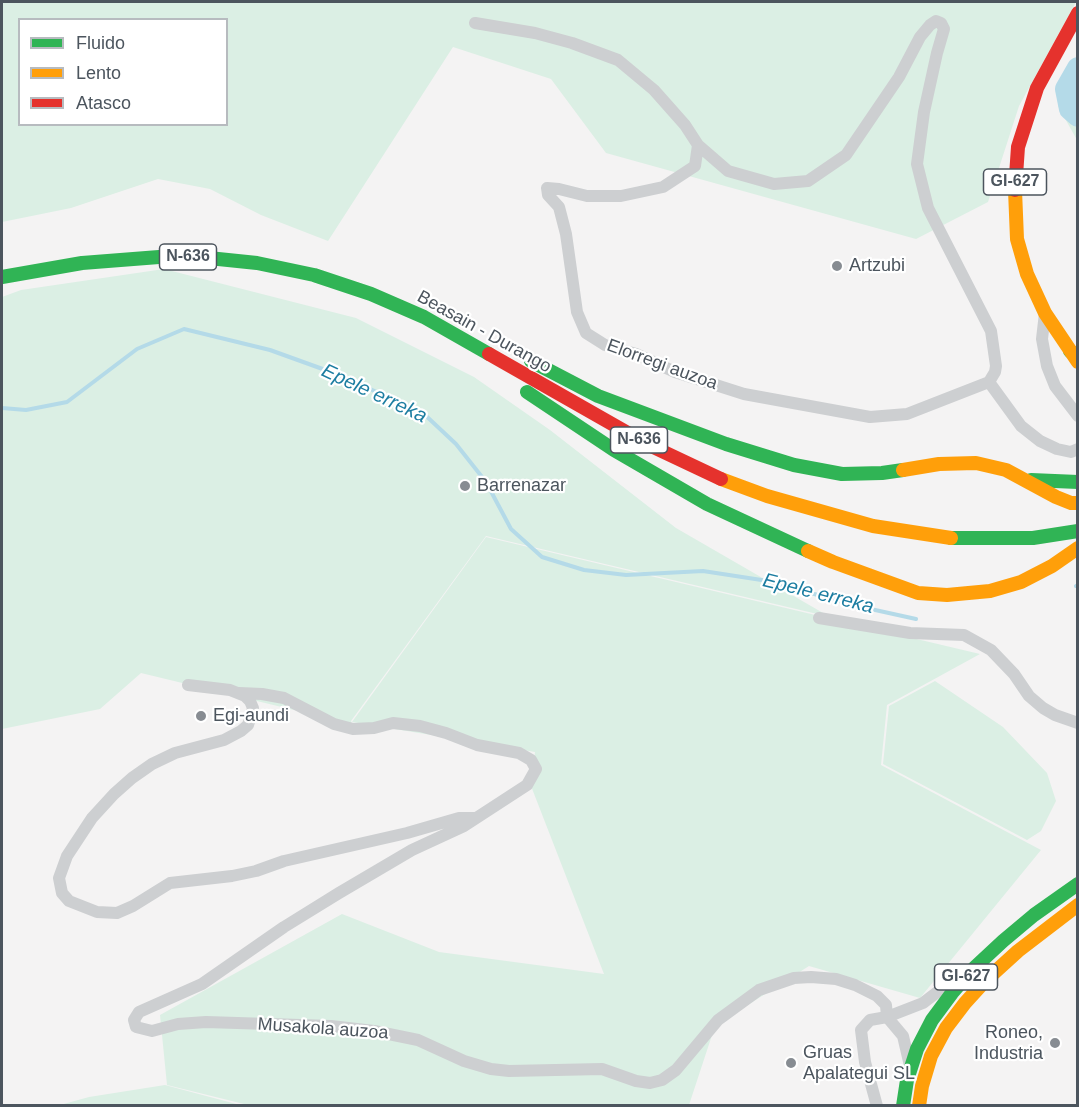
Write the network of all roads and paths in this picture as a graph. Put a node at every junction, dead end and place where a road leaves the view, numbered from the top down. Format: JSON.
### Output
{"nodes":[{"id":1,"x":1077,"y":13,"type":"edge"},
{"id":2,"x":475,"y":23,"type":"dead end"},
{"id":3,"x":698,"y":145,"type":"junction"},
{"id":4,"x":2,"y":277,"type":"edge"},
{"id":5,"x":371,"y":294,"type":"junction"},
{"id":6,"x":1045,"y":313,"type":"junction"},
{"id":7,"x":1075,"y":357,"type":"edge"},
{"id":8,"x":989,"y":382,"type":"junction"},
{"id":9,"x":1077,"y":416,"type":"edge"},
{"id":10,"x":1077,"y":449,"type":"edge"},
{"id":11,"x":1025,"y":479,"type":"junction"},
{"id":12,"x":1077,"y":482,"type":"edge"},
{"id":13,"x":1077,"y":503,"type":"edge"},
{"id":14,"x":1077,"y":517,"type":"edge"},
{"id":15,"x":1032,"y":529,"type":"junction"},
{"id":16,"x":1077,"y":531,"type":"edge"},
{"id":17,"x":1077,"y":548,"type":"edge"},
{"id":18,"x":1077,"y":560,"type":"edge"},
{"id":19,"x":1052,"y":566,"type":"junction"},
{"id":20,"x":819,"y":618,"type":"dead end"},
{"id":21,"x":188,"y":686,"type":"dead end"},
{"id":22,"x":239,"y":693,"type":"junction"},
{"id":23,"x":1077,"y":723,"type":"edge"},
{"id":24,"x":474,"y":818,"type":"junction"},
{"id":25,"x":1077,"y":884,"type":"edge"},
{"id":26,"x":1077,"y":905,"type":"edge"},
{"id":27,"x":985,"y":957,"type":"junction"},
{"id":28,"x":886,"y":1017,"type":"junction"},
{"id":29,"x":910,"y":1071,"type":"junction"},
{"id":30,"x":877,"y":1106,"type":"edge"},
{"id":31,"x":903,"y":1106,"type":"edge"},
{"id":32,"x":919,"y":1106,"type":"edge"}],
"edges":[{"from":1,"to":6,"type":"main road","number":"GI-627"},
{"from":2,"to":3,"type":"street"},
{"from":3,"to":8,"type":"street"},
{"from":3,"to":8,"type":"street","name":"Elorregi auzoa"},
{"from":4,"to":5,"type":"main road","name":"Beasain - Durango","number":"N-636"},
{"from":5,"to":11,"type":"main road"},
{"from":5,"to":15,"type":"main road","name":"Beasain - Durango","number":"N-636"},
{"from":5,"to":19,"type":"main road"},
{"from":6,"to":7,"type":"main road","number":"GI-627"},
{"from":6,"to":9,"type":"street"},
{"from":8,"to":10,"type":"street"},
{"from":11,"to":12,"type":"main road"},
{"from":11,"to":13,"type":"main road"},
{"from":14,"to":15,"type":"main road"},
{"from":15,"to":16,"type":"main road"},
{"from":17,"to":19,"type":"main road"},
{"from":18,"to":19,"type":"main road"},
{"from":20,"to":23,"type":"street"},
{"from":21,"to":22,"type":"street","name":"Musakola auzoa"},
{"from":22,"to":24,"type":"street","name":"Musakola auzoa"},
{"from":22,"to":24,"type":"street","name":"Musakola auzoa"},
{"from":24,"to":28,"type":"street","name":"Musakola auzoa"},
{"from":25,"to":27,"type":"main road","number":"GI-627"},
{"from":26,"to":32,"type":"main road","number":"GI-627"},
{"from":27,"to":28,"type":"street"},
{"from":27,"to":29,"type":"main road","number":"GI-627"},
{"from":28,"to":29,"type":"street","name":"Musakola auzoa"},
{"from":28,"to":30,"type":"street"},
{"from":29,"to":31,"type":"main road","number":"GI-627"}]}
